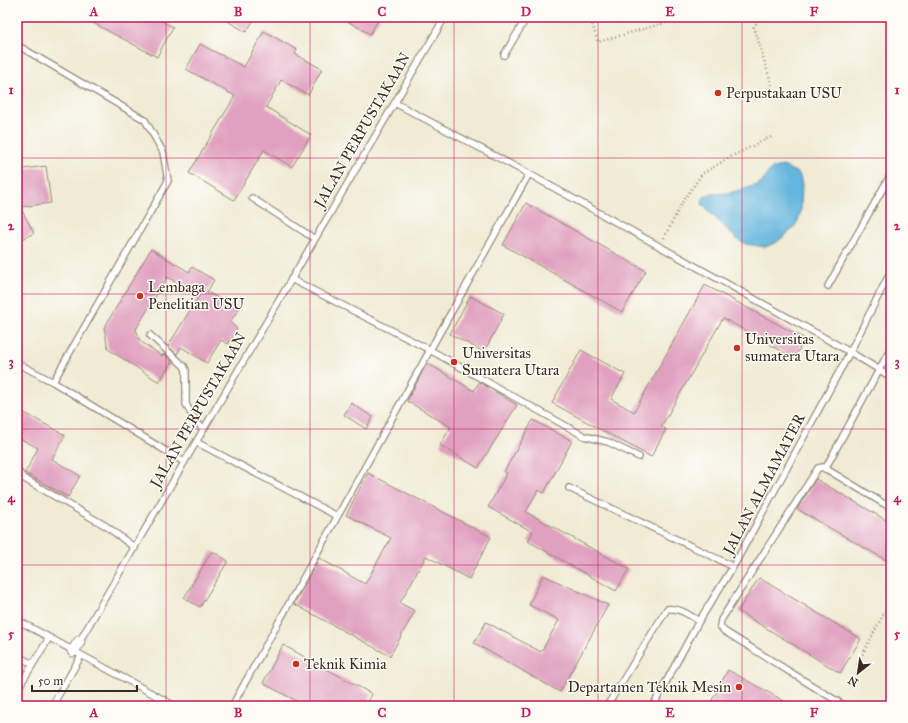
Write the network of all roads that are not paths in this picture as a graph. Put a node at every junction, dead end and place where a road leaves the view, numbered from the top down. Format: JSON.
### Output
{"nodes":[{"id":1,"x":445,"y":17,"type":"edge"},
{"id":2,"x":527,"y":17,"type":"edge"},
{"id":3,"x":17,"y":45,"type":"edge"},
{"id":4,"x":504,"y":55,"type":"dead end"},
{"id":5,"x":394,"y":103,"type":"junction"},
{"id":6,"x":529,"y":174,"type":"junction"},
{"id":7,"x":891,"y":174,"type":"edge"},
{"id":8,"x":252,"y":198,"type":"dead end"},
{"id":9,"x":315,"y":239,"type":"junction"},
{"id":10,"x":891,"y":271,"type":"edge"},
{"id":11,"x":292,"y":279,"type":"junction"},
{"id":12,"x":828,"y":286,"type":"dead end"},
{"id":13,"x":150,"y":335,"type":"dead end"},
{"id":14,"x":891,"y":348,"type":"edge"},
{"id":15,"x":430,"y":350,"type":"junction"},
{"id":16,"x":850,"y":352,"type":"junction"},
{"id":17,"x":17,"y":363,"type":"edge"},
{"id":18,"x":879,"y":370,"type":"junction"},
{"id":19,"x":891,"y":376,"type":"edge"},
{"id":20,"x":53,"y":382,"type":"junction"},
{"id":21,"x":203,"y":430,"type":"junction"},
{"id":22,"x":196,"y":442,"type":"junction"},
{"id":23,"x":639,"y":456,"type":"dead end"},
{"id":24,"x":184,"y":462,"type":"junction"},
{"id":25,"x":825,"y":469,"type":"junction"},
{"id":26,"x":17,"y":470,"type":"edge"},
{"id":27,"x":569,"y":488,"type":"dead end"},
{"id":28,"x":891,"y":508,"type":"edge"},
{"id":29,"x":337,"y":516,"type":"junction"},
{"id":30,"x":135,"y":548,"type":"junction"},
{"id":31,"x":733,"y":567,"type":"junction"},
{"id":32,"x":17,"y":620,"type":"edge"},
{"id":33,"x":699,"y":621,"type":"junction"},
{"id":34,"x":49,"y":638,"type":"junction"},
{"id":35,"x":78,"y":650,"type":"junction"},
{"id":36,"x":17,"y":656,"type":"edge"},
{"id":37,"x":33,"y":664,"type":"junction"},
{"id":38,"x":18,"y":687,"type":"edge"},
{"id":39,"x":52,"y":706,"type":"edge"},
{"id":40,"x":175,"y":706,"type":"edge"},
{"id":41,"x":232,"y":706,"type":"edge"},
{"id":42,"x":607,"y":706,"type":"edge"},
{"id":43,"x":653,"y":706,"type":"edge"},
{"id":44,"x":845,"y":706,"type":"edge"}],
"edges":[{"from":1,"to":5,"type":"lane","name":"JALAN PERPUSTAKAAN"},
{"from":2,"to":4,"type":"lane"},
{"from":3,"to":20,"type":"lane"},
{"from":5,"to":6,"type":"lane"},
{"from":5,"to":9,"type":"lane","name":"JALAN PERPUSTAKAAN"},
{"from":6,"to":15,"type":"lane"},
{"from":6,"to":16,"type":"lane"},
{"from":7,"to":12,"type":"lane"},
{"from":8,"to":9,"type":"lane"},
{"from":9,"to":11,"type":"lane","name":"JALAN PERPUSTAKAAN"},
{"from":10,"to":16,"type":"lane","name":"JALAN ALMAMATER"},
{"from":11,"to":15,"type":"lane"},
{"from":11,"to":21,"type":"lane","name":"JALAN PERPUSTAKAAN"},
{"from":13,"to":21,"type":"lane"},
{"from":14,"to":18,"type":"lane"},
{"from":15,"to":23,"type":"lane"},
{"from":15,"to":29,"type":"lane"},
{"from":16,"to":18,"type":"lane"},
{"from":16,"to":31,"type":"lane","name":"JALAN ALMAMATER"},
{"from":17,"to":20,"type":"lane"},
{"from":18,"to":19,"type":"lane"},
{"from":18,"to":25,"type":"lane"},
{"from":20,"to":24,"type":"lane"},
{"from":21,"to":22,"type":"lane","name":"JALAN PERPUSTAKAAN"},
{"from":22,"to":24,"type":"lane","name":"JALAN PERPUSTAKAAN"},
{"from":22,"to":29,"type":"lane"},
{"from":24,"to":30,"type":"lane","name":"JALAN PERPUSTAKAAN"},
{"from":25,"to":28,"type":"lane"},
{"from":25,"to":44,"type":"lane"},
{"from":26,"to":30,"type":"lane"},
{"from":27,"to":31,"type":"lane"},
{"from":29,"to":41,"type":"lane"},
{"from":30,"to":35,"type":"lane","name":"JALAN PERPUSTAKAAN"},
{"from":31,"to":33,"type":"lane","name":"JALAN ALMAMATER"},
{"from":32,"to":34,"type":"lane"},
{"from":33,"to":42,"type":"lane"},
{"from":33,"to":43,"type":"lane","name":"JALAN ALMAMATER"},
{"from":34,"to":35,"type":"lane"},
{"from":34,"to":37,"type":"lane"},
{"from":35,"to":39,"type":"lane","name":"JALAN PERPUSTAKAAN"},
{"from":35,"to":40,"type":"lane"},
{"from":36,"to":37,"type":"lane"},
{"from":37,"to":38,"type":"lane"}]}
